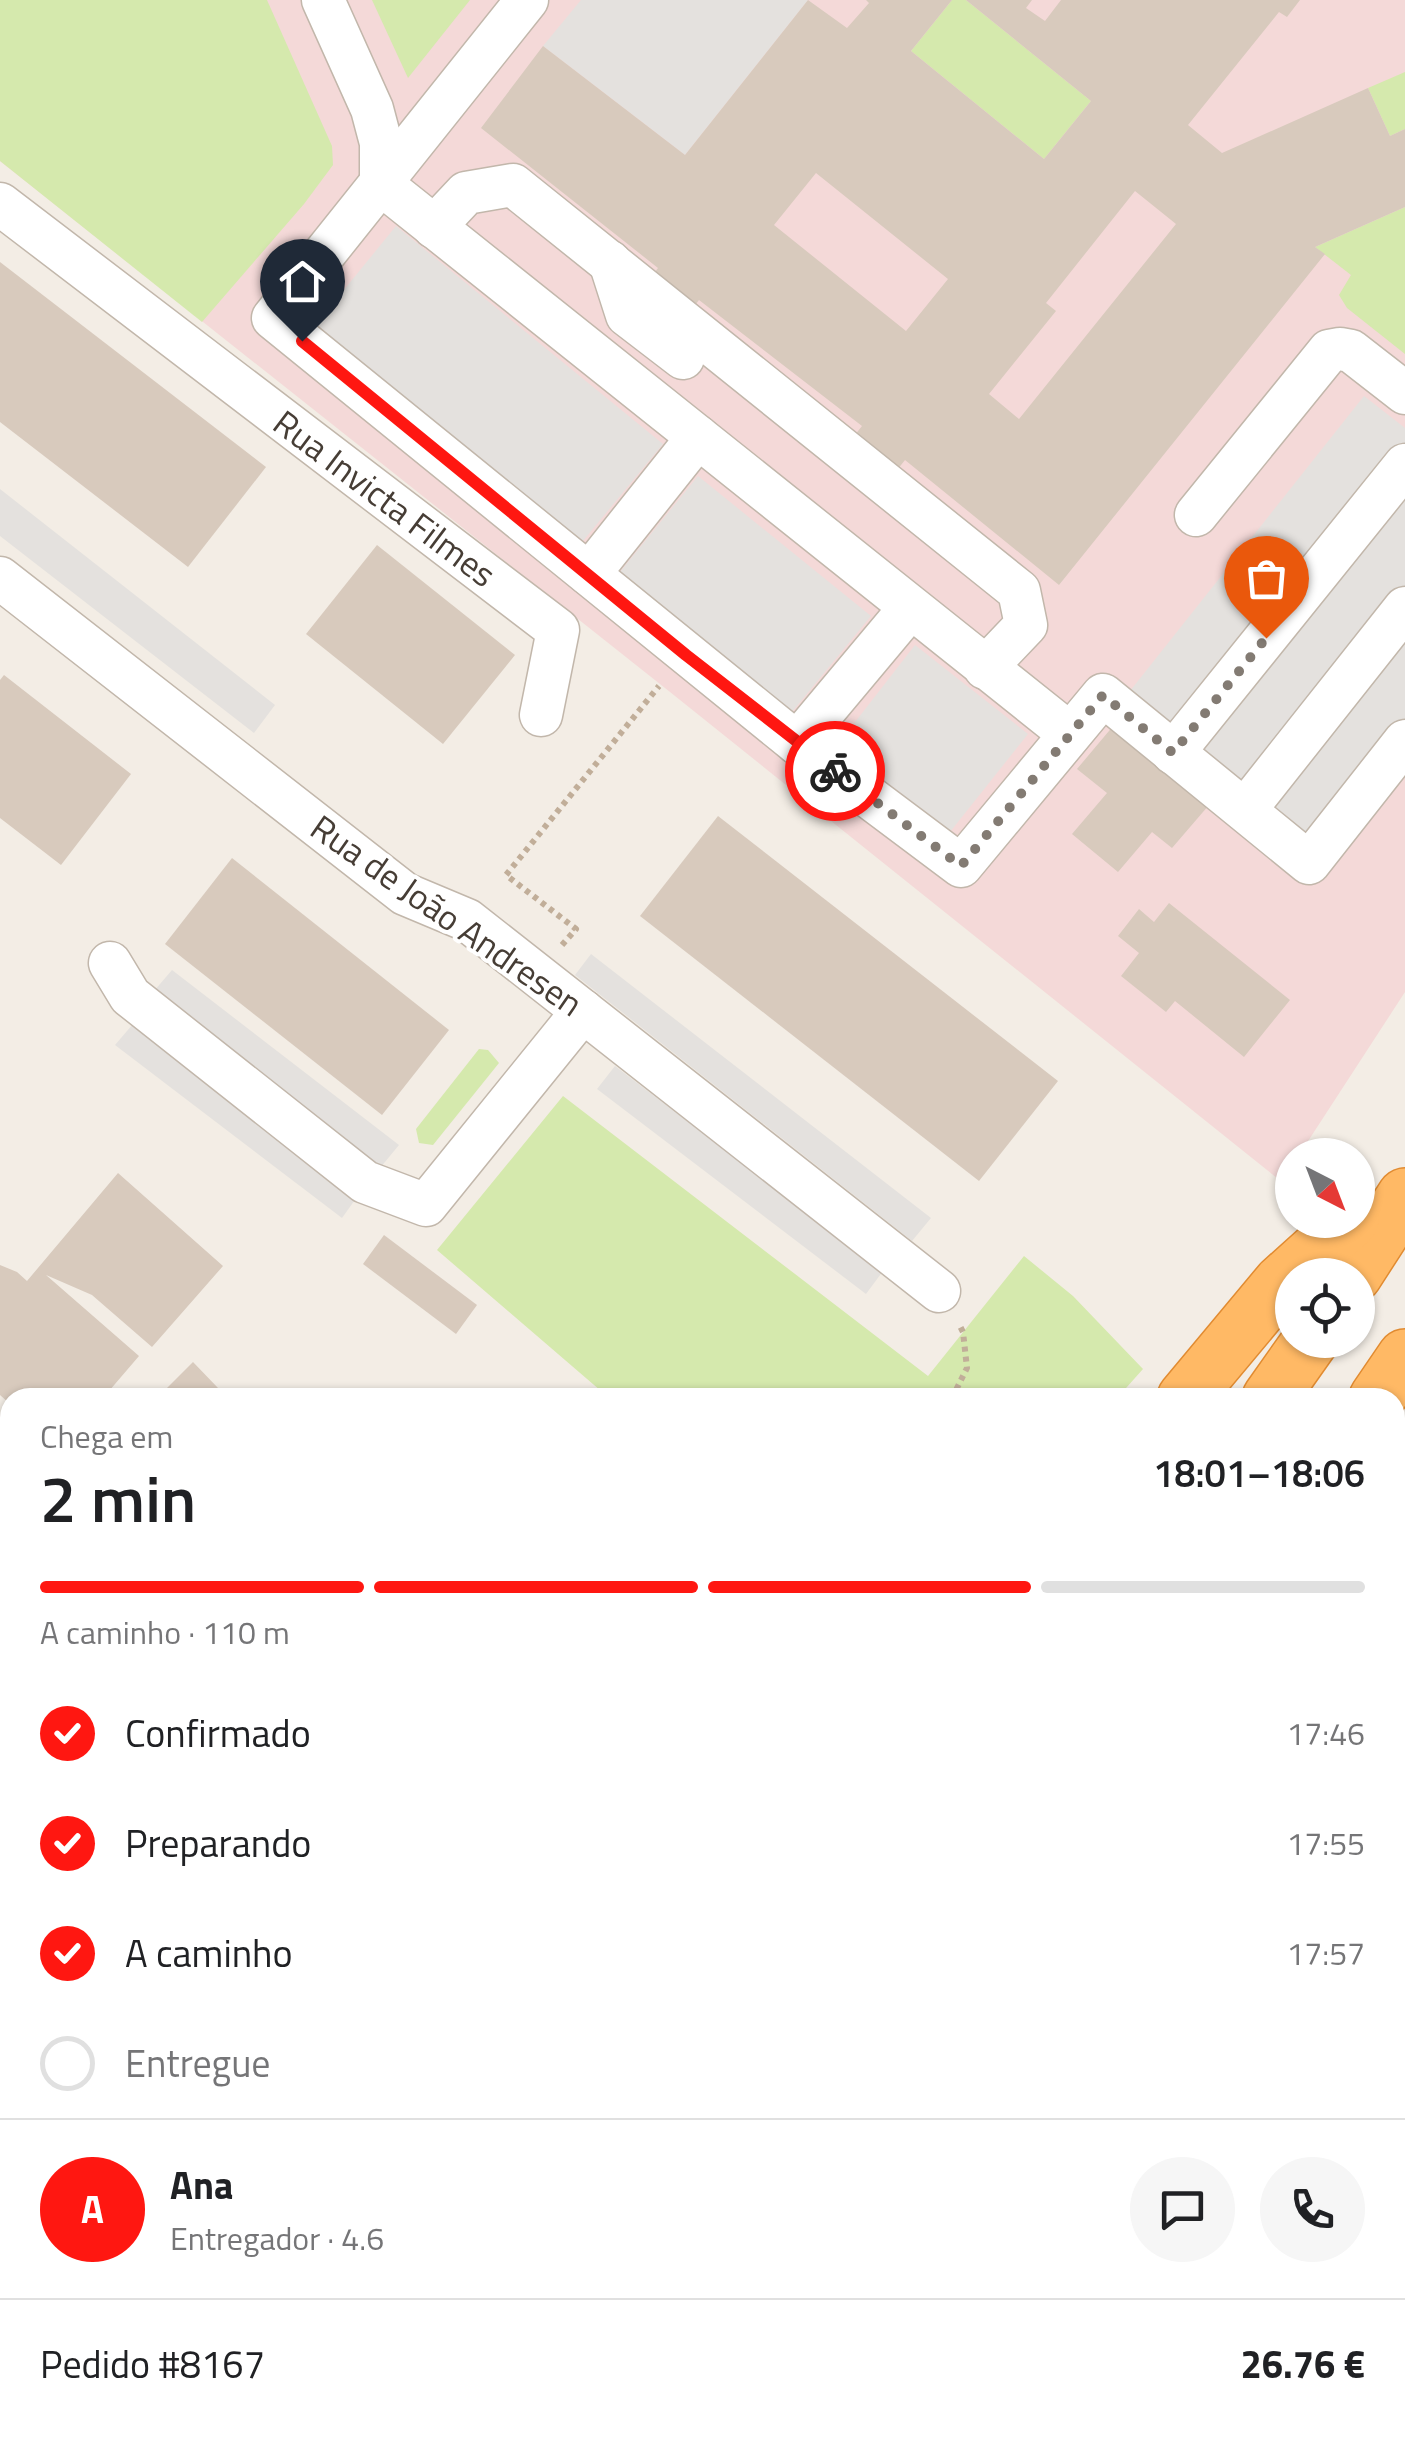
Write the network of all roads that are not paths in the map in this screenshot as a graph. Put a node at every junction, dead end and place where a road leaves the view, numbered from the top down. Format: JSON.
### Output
{"nodes":[{"id":1,"x":323,"y":0,"type":"edge"},
{"id":2,"x":527,"y":0,"type":"edge"},
{"id":3,"x":381,"y":184,"type":"junction"},
{"id":4,"x":0,"y":204,"type":"edge"},
{"id":5,"x":434,"y":227,"type":"junction"},
{"id":6,"x":1405,"y":393,"type":"edge"},
{"id":7,"x":698,"y":437,"type":"junction"},
{"id":8,"x":1405,"y":465,"type":"edge"},
{"id":9,"x":1196,"y":514,"type":"dead end"},
{"id":10,"x":589,"y":574,"type":"junction"},
{"id":11,"x":0,"y":578,"type":"edge"},
{"id":12,"x":910,"y":608,"type":"junction"},
{"id":13,"x":1405,"y":608,"type":"edge"},
{"id":14,"x":985,"y":668,"type":"junction"},
{"id":15,"x":542,"y":715,"type":"dead end"},
{"id":16,"x":1070,"y":734,"type":"junction"},
{"id":17,"x":1405,"y":741,"type":"edge"},
{"id":18,"x":798,"y":743,"type":"junction"},
{"id":19,"x":1173,"y":753,"type":"junction"},
{"id":20,"x":1245,"y":810,"type":"junction"},
{"id":21,"x":110,"y":963,"type":"dead end"},
{"id":22,"x":583,"y":1011,"type":"junction"},
{"id":23,"x":1405,"y":1171,"type":"edge"},
{"id":24,"x":1405,"y":1196,"type":"edge"},
{"id":25,"x":1375,"y":1198,"type":"edge"},
{"id":26,"x":1331,"y":1238,"type":"edge"},
{"id":27,"x":1365,"y":1258,"type":"edge"},
{"id":28,"x":939,"y":1291,"type":"road end"},
{"id":29,"x":1405,"y":1357,"type":"edge"},
{"id":30,"x":1299,"y":1358,"type":"edge"},
{"id":31,"x":1193,"y":1388,"type":"edge"},
{"id":32,"x":1277,"y":1388,"type":"edge"},
{"id":33,"x":1384,"y":1388,"type":"edge"}],
"edges":[{"from":1,"to":3,"type":"street"},
{"from":2,"to":3,"type":"street"},
{"from":3,"to":5,"type":"street"},
{"from":3,"to":10,"type":"street"},
{"from":4,"to":15,"type":"street","name":"Rua Invicta Filmes"},
{"from":5,"to":7,"type":"street"},
{"from":5,"to":14,"type":"street"},
{"from":6,"to":9,"type":"street"},
{"from":7,"to":10,"type":"street"},
{"from":7,"to":12,"type":"street"},
{"from":8,"to":19,"type":"street"},
{"from":10,"to":18,"type":"street"},
{"from":11,"to":22,"type":"street","name":"Rua de João Andresen"},
{"from":12,"to":14,"type":"street"},
{"from":12,"to":18,"type":"street"},
{"from":13,"to":20,"type":"street"},
{"from":14,"to":16,"type":"street"},
{"from":16,"to":18,"type":"street"},
{"from":16,"to":19,"type":"street"},
{"from":17,"to":20,"type":"street"},
{"from":19,"to":20,"type":"street"},
{"from":21,"to":22,"type":"street"},
{"from":22,"to":28,"type":"street","name":"Rua de João Andresen"},
{"from":23,"to":25,"type":"highway"},
{"from":24,"to":27,"type":"highway"},
{"from":26,"to":31,"type":"highway"},
{"from":29,"to":33,"type":"highway"},
{"from":30,"to":32,"type":"highway"}]}
